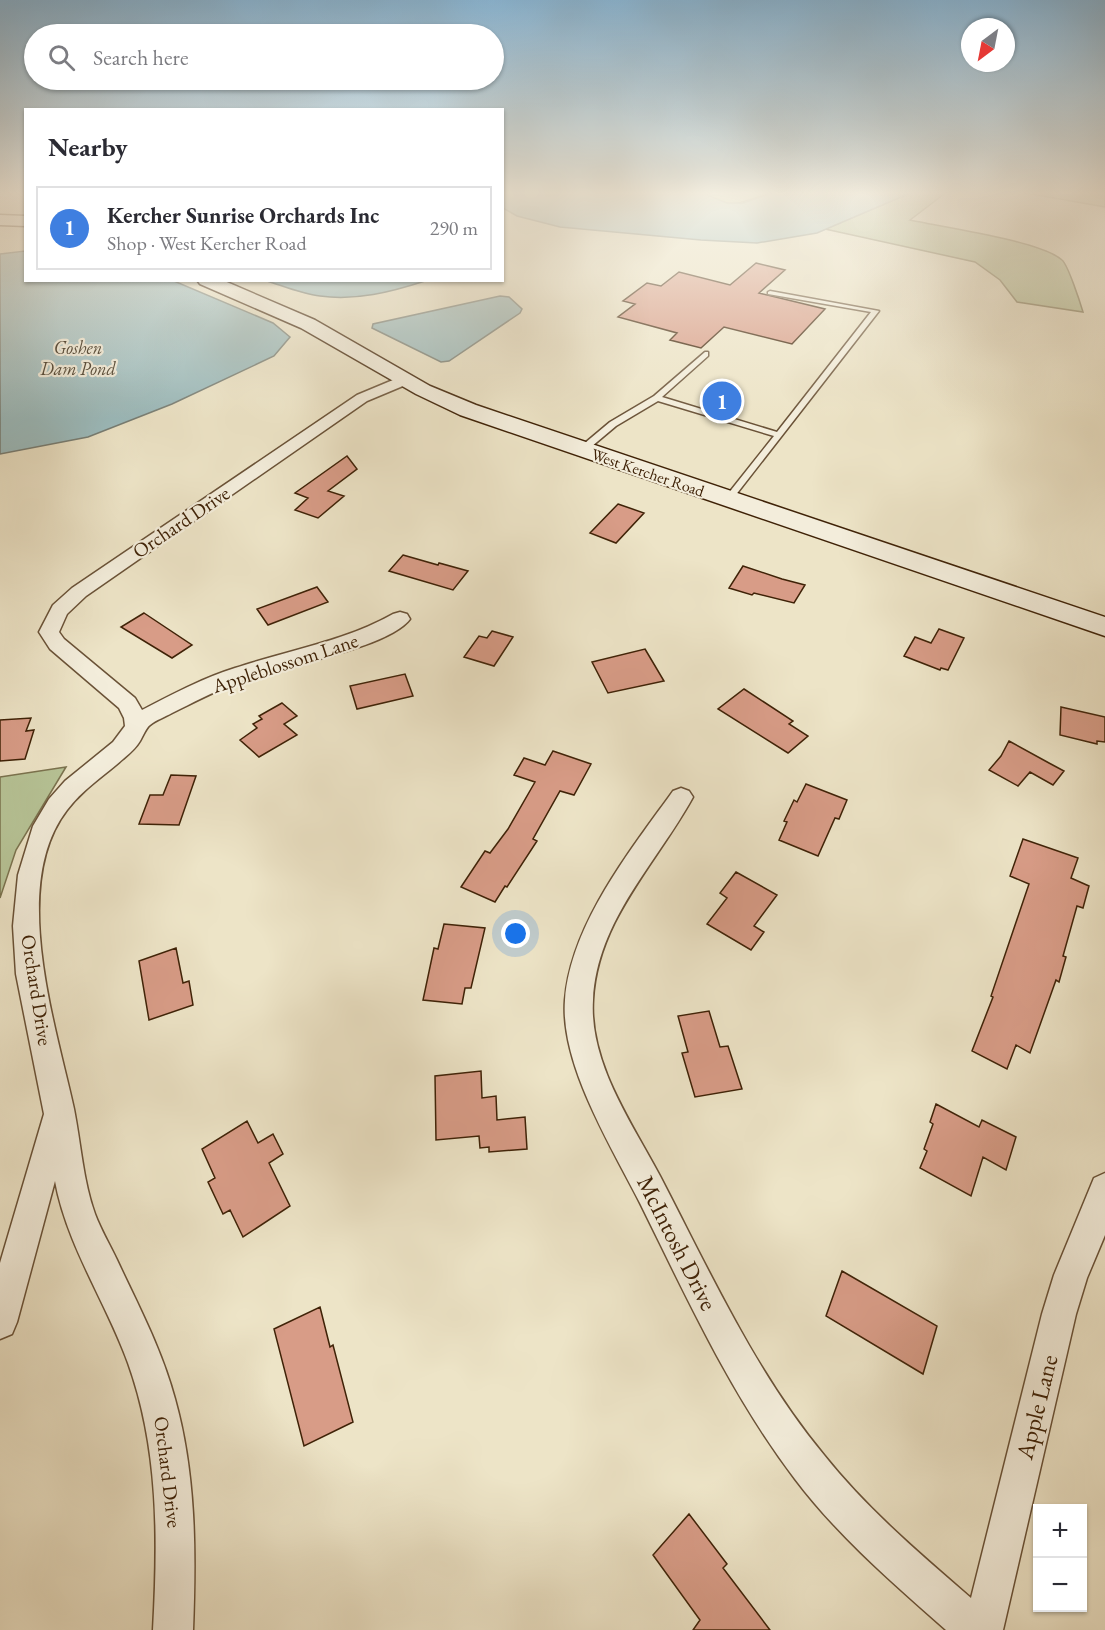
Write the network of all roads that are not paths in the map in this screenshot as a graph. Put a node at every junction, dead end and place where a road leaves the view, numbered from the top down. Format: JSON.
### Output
{"nodes":[{"id":1,"x":211,"y":282,"type":"edge"},
{"id":2,"x":770,"y":293,"type":"dead end"},
{"id":3,"x":705,"y":354,"type":"dead end"},
{"id":4,"x":405,"y":380,"type":"junction"},
{"id":5,"x":657,"y":398,"type":"junction"},
{"id":6,"x":780,"y":435,"type":"junction"},
{"id":7,"x":582,"y":450,"type":"junction"},
{"id":8,"x":728,"y":499,"type":"junction"},
{"id":9,"x":400,"y":619,"type":"dead end"},
{"id":10,"x":1105,"y":627,"type":"edge"},
{"id":11,"x":137,"y":722,"type":"junction"},
{"id":12,"x":681,"y":798,"type":"dead end"},
{"id":13,"x":59,"y":1112,"type":"junction"},
{"id":14,"x":1105,"y":1189,"type":"edge"},
{"id":15,"x":0,"y":1322,"type":"edge"},
{"id":16,"x":173,"y":1630,"type":"edge"},
{"id":17,"x":976,"y":1630,"type":"edge"},
{"id":18,"x":983,"y":1630,"type":"edge"}],
"edges":[{"from":1,"to":4,"type":"main road","name":"West Kercher Road"},
{"from":2,"to":6,"type":"lane"},
{"from":3,"to":5,"type":"lane"},
{"from":4,"to":7,"type":"main road","name":"West Kercher Road"},
{"from":4,"to":11,"type":"street","name":"Orchard Drive"},
{"from":5,"to":6,"type":"lane"},
{"from":5,"to":7,"type":"lane"},
{"from":6,"to":8,"type":"lane"},
{"from":7,"to":8,"type":"main road","name":"West Kercher Road"},
{"from":8,"to":10,"type":"main road","name":"West Kercher Road"},
{"from":9,"to":11,"type":"street","name":"Appleblossom Lane"},
{"from":11,"to":13,"type":"street","name":"Orchard Drive"},
{"from":12,"to":17,"type":"street","name":"McIntosh Drive"},
{"from":13,"to":15,"type":"street"},
{"from":13,"to":16,"type":"street","name":"Orchard Drive"},
{"from":14,"to":18,"type":"street","name":"Apple Lane"}]}
